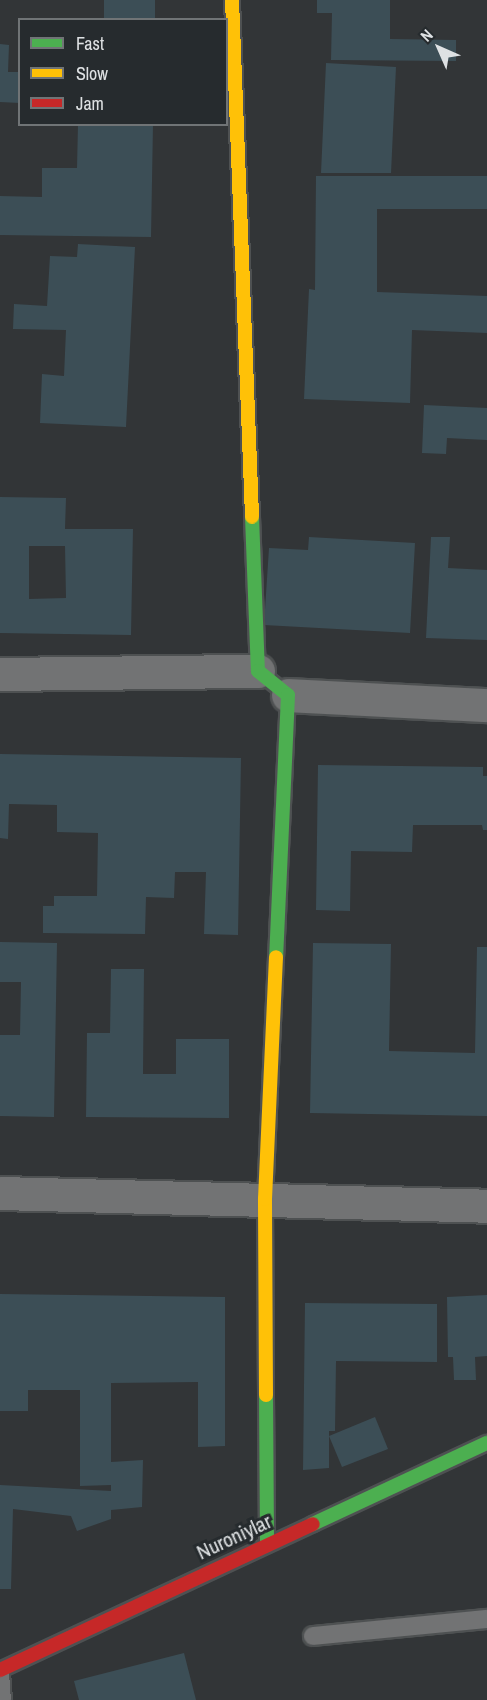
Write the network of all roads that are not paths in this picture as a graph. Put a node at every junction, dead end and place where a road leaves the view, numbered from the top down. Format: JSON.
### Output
{"nodes":[{"id":1,"x":232,"y":0,"type":"edge"},
{"id":2,"x":258,"y":670,"type":"junction"},
{"id":3,"x":0,"y":674,"type":"edge"},
{"id":4,"x":288,"y":695,"type":"junction"},
{"id":5,"x":487,"y":705,"type":"edge"},
{"id":6,"x":0,"y":1193,"type":"edge"},
{"id":7,"x":265,"y":1199,"type":"junction"},
{"id":8,"x":487,"y":1206,"type":"edge"},
{"id":9,"x":487,"y":1443,"type":"edge"},
{"id":10,"x":267,"y":1545,"type":"junction"},
{"id":11,"x":487,"y":1619,"type":"edge"},
{"id":12,"x":313,"y":1636,"type":"dead end"},
{"id":13,"x":0,"y":1672,"type":"edge"},
{"id":14,"x":2,"y":1700,"type":"edge"}],
"edges":[{"from":1,"to":2,"type":"street"},
{"from":2,"to":3,"type":"street"},
{"from":2,"to":4,"type":"street"},
{"from":4,"to":5,"type":"street"},
{"from":4,"to":7,"type":"street"},
{"from":6,"to":7,"type":"street"},
{"from":7,"to":8,"type":"street"},
{"from":7,"to":10,"type":"street"},
{"from":9,"to":10,"type":"street","name":"Nuroniylar"},
{"from":10,"to":13,"type":"street","name":"Nuroniylar"},
{"from":11,"to":12,"type":"lane"},
{"from":13,"to":14,"type":"lane"}]}
